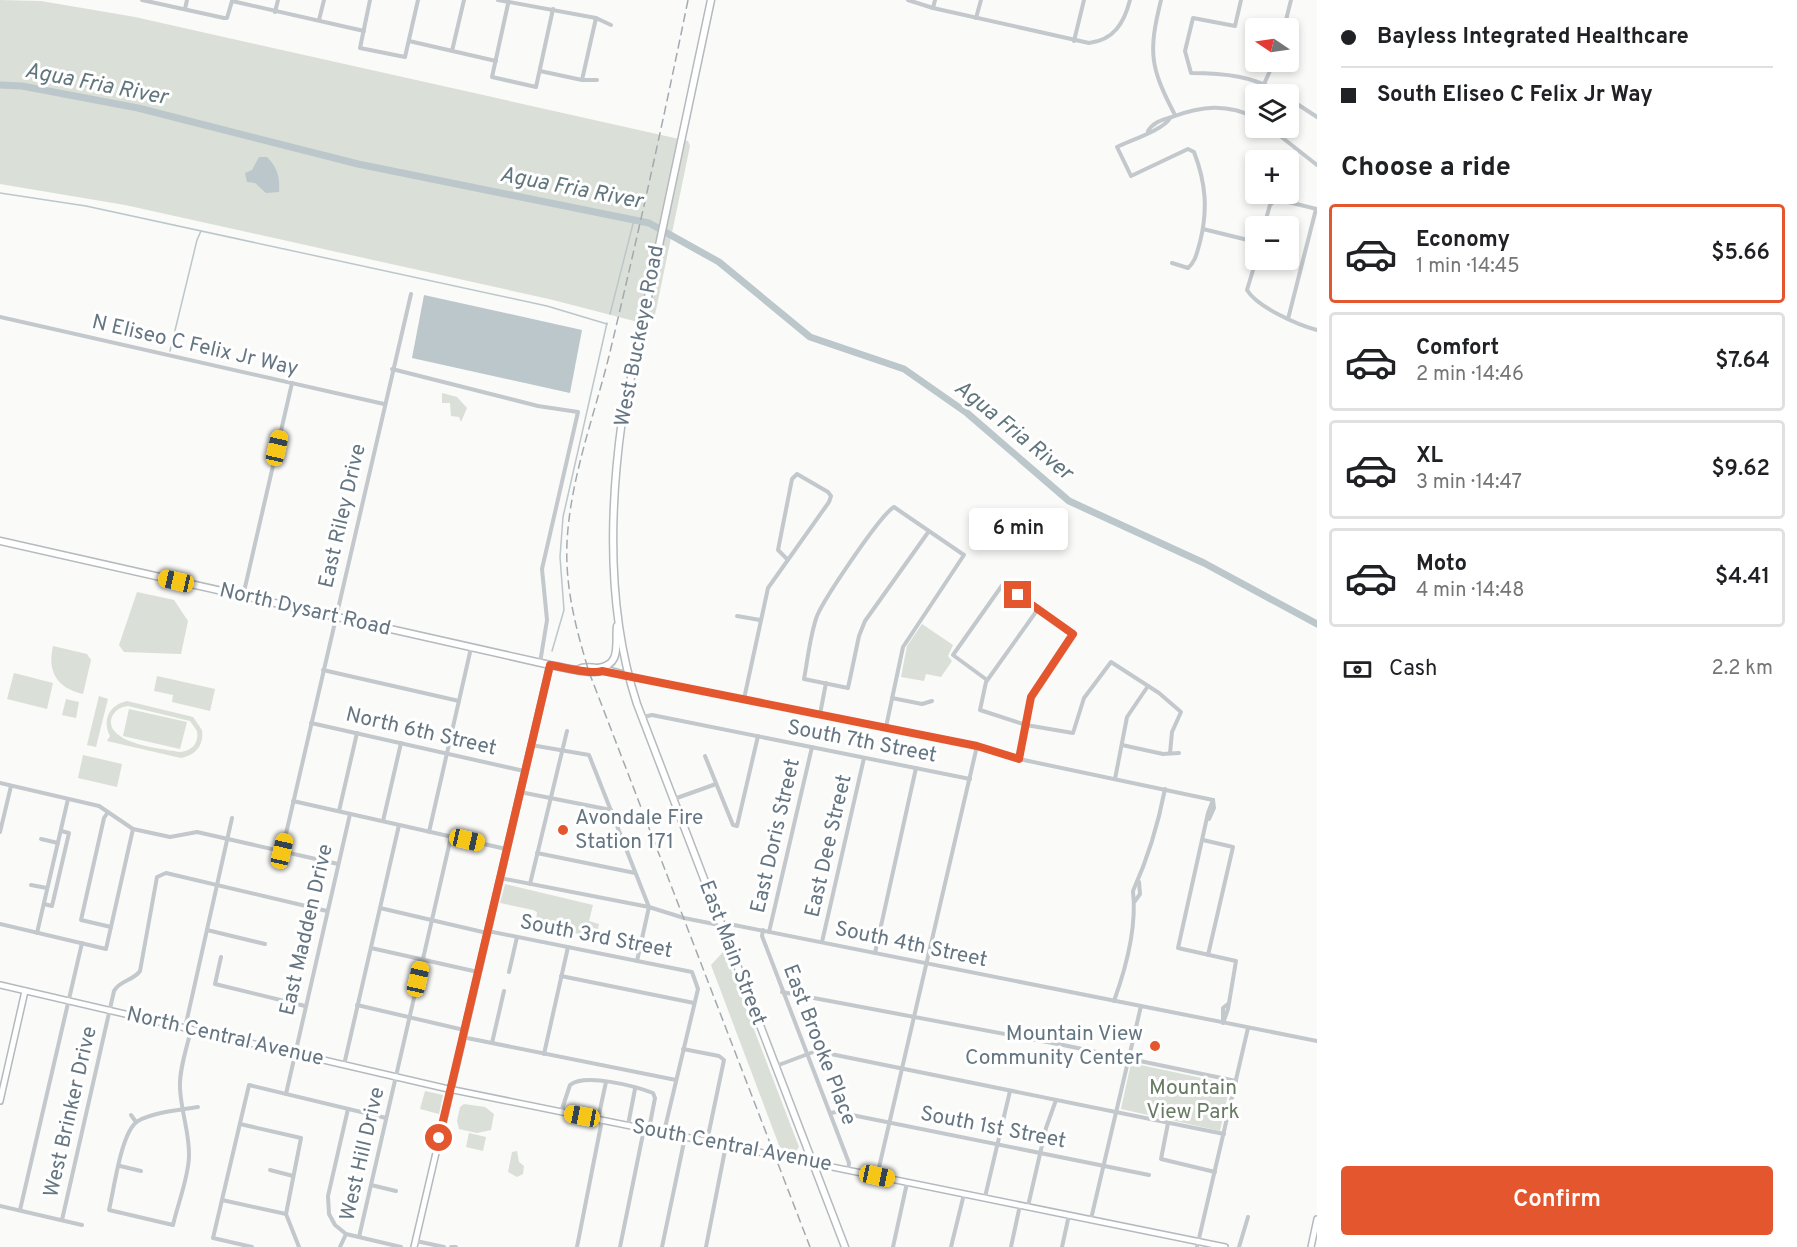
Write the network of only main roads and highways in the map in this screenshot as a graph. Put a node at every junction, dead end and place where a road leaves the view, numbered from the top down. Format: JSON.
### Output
{"nodes":[{"id":1,"x":711,"y":0,"type":"edge"},
{"id":2,"x":0,"y":541,"type":"edge"},
{"id":3,"x":618,"y":620,"type":"junction"},
{"id":4,"x":600,"y":669,"type":"junction"},
{"id":5,"x":629,"y":676,"type":"junction"},
{"id":6,"x":845,"y":1247,"type":"edge"}],
"edges":[{"from":1,"to":3,"type":"main road","name":"West Buckeye Road"},
{"from":2,"to":4,"type":"main road","name":"North Dysart Road"},
{"from":3,"to":4,"type":"main road"},
{"from":3,"to":5,"type":"main road","name":"West Buckeye Road"},
{"from":4,"to":5,"type":"main road","name":"North Dysart Road"},
{"from":5,"to":6,"type":"main road","name":"East Main Street"}]}
